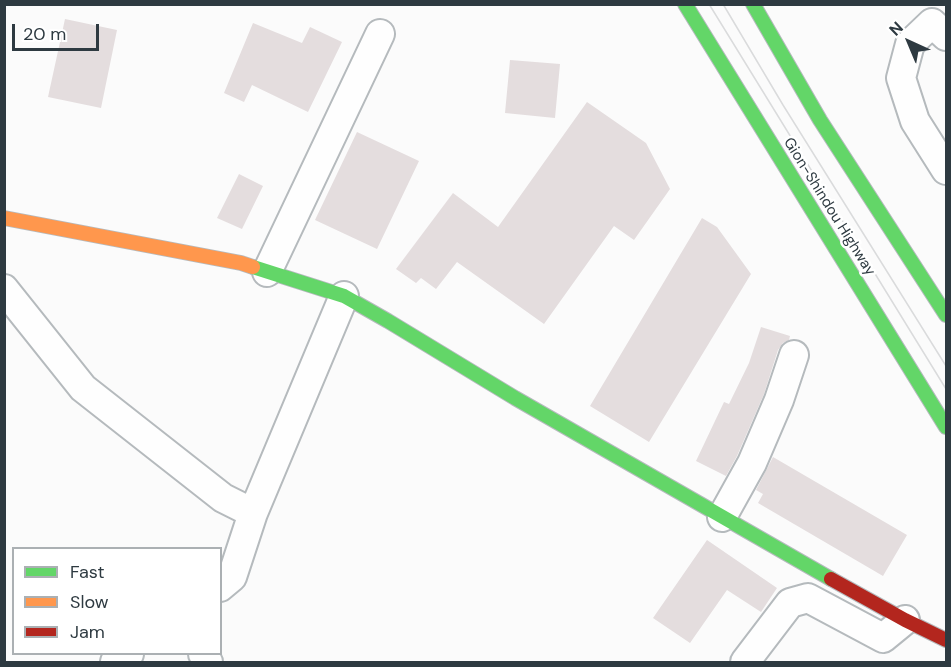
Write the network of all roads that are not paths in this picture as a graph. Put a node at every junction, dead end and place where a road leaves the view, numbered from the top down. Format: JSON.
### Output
{"nodes":[{"id":1,"x":685,"y":4,"type":"edge"},
{"id":2,"x":753,"y":4,"type":"edge"},
{"id":3,"x":380,"y":34,"type":"dead end"},
{"id":4,"x":946,"y":36,"type":"edge"},
{"id":5,"x":946,"y":170,"type":"edge"},
{"id":6,"x":4,"y":219,"type":"edge"},
{"id":7,"x":267,"y":272,"type":"junction"},
{"id":8,"x":4,"y":290,"type":"edge"},
{"id":9,"x":344,"y":296,"type":"junction"},
{"id":10,"x":946,"y":315,"type":"edge"},
{"id":11,"x":794,"y":356,"type":"dead end"},
{"id":12,"x":946,"y":427,"type":"edge"},
{"id":13,"x":253,"y":513,"type":"junction"},
{"id":14,"x":722,"y":517,"type":"junction"},
{"id":15,"x":222,"y":585,"type":"edge"},
{"id":16,"x":905,"y":620,"type":"junction"},
{"id":17,"x":946,"y":640,"type":"edge"},
{"id":18,"x":746,"y":663,"type":"edge"}],
"edges":[{"from":1,"to":12,"type":"main road","name":"Gion-Shindou Highway"},
{"from":2,"to":10,"type":"main road"},
{"from":3,"to":7,"type":"street"},
{"from":4,"to":5,"type":"street"},
{"from":6,"to":7,"type":"main road"},
{"from":7,"to":9,"type":"main road"},
{"from":8,"to":13,"type":"street"},
{"from":9,"to":13,"type":"street"},
{"from":9,"to":14,"type":"main road"},
{"from":11,"to":14,"type":"street"},
{"from":13,"to":15,"type":"street"},
{"from":14,"to":16,"type":"main road"},
{"from":16,"to":17,"type":"main road"},
{"from":16,"to":18,"type":"street"}]}
